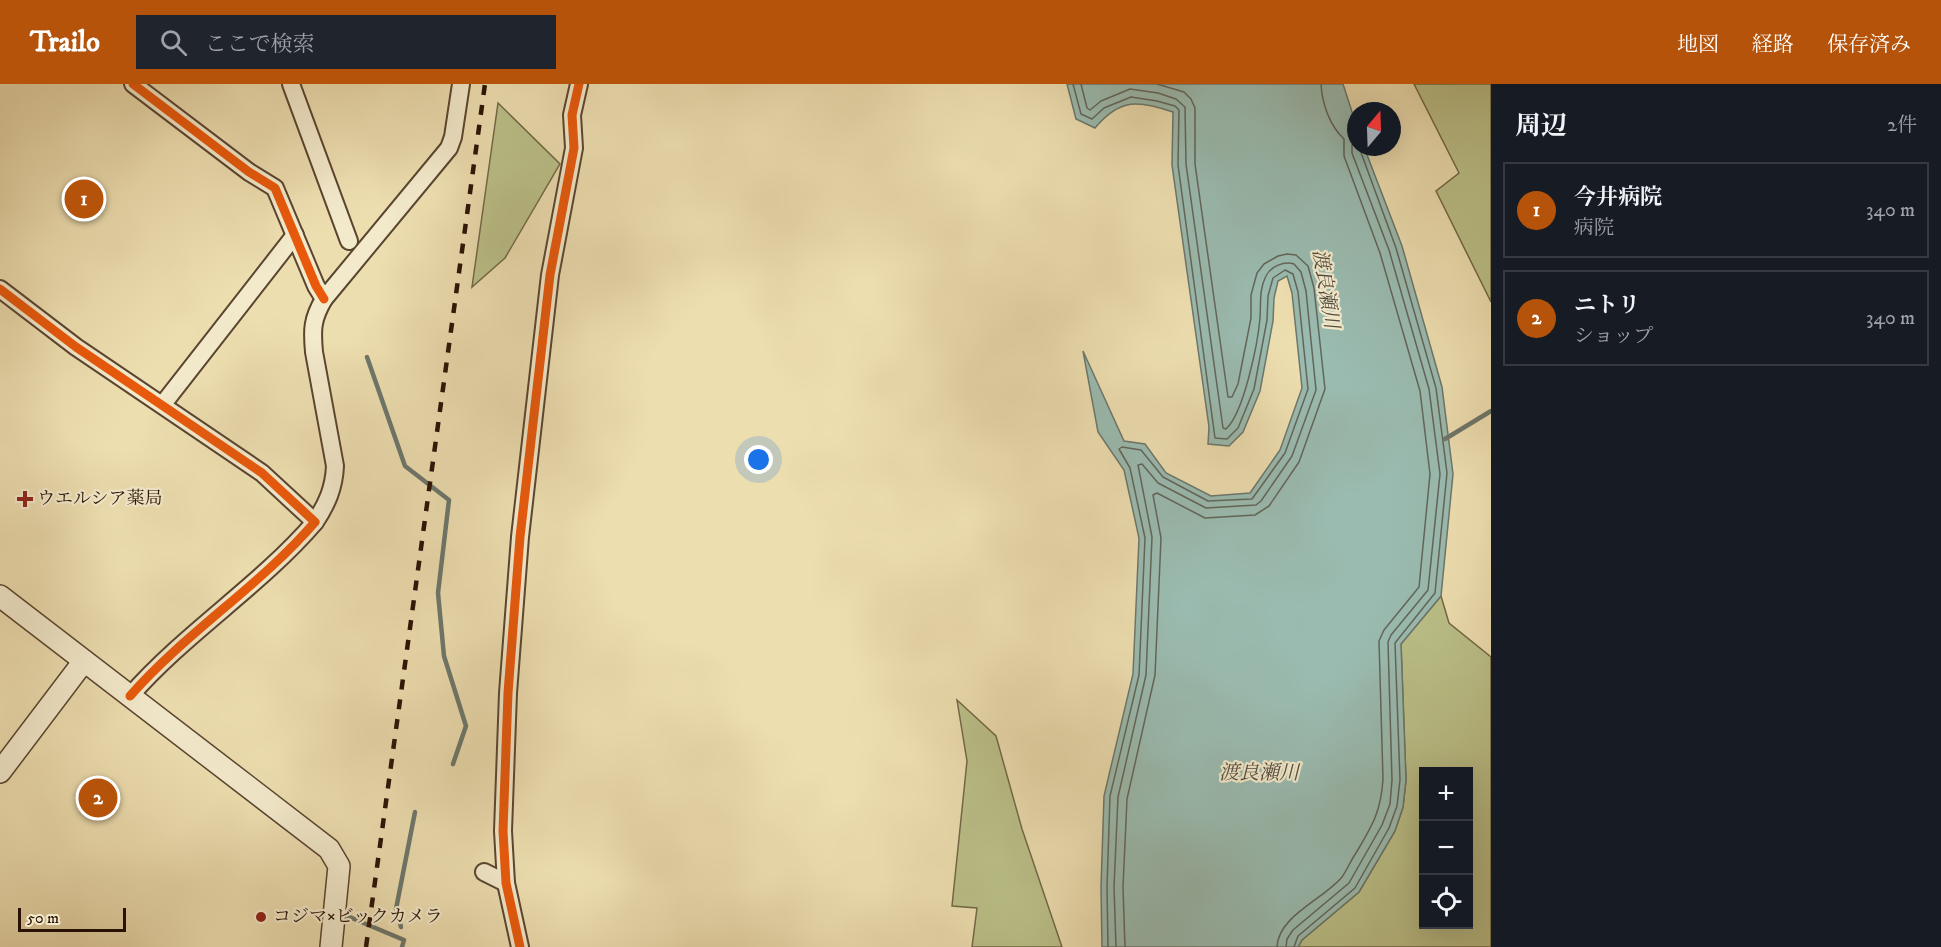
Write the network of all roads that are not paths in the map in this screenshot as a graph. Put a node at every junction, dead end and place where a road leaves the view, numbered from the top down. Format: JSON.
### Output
{"nodes":[{"id":1,"x":133,"y":84,"type":"edge"},
{"id":2,"x":291,"y":84,"type":"edge"},
{"id":3,"x":461,"y":84,"type":"edge"},
{"id":4,"x":579,"y":84,"type":"edge"},
{"id":5,"x":153,"y":89,"type":"edge"},
{"id":6,"x":295,"y":235,"type":"junction"},
{"id":7,"x":349,"y":241,"type":"dead end"},
{"id":8,"x":0,"y":289,"type":"edge"},
{"id":9,"x":324,"y":299,"type":"junction"},
{"id":10,"x":163,"y":404,"type":"junction"},
{"id":11,"x":315,"y":522,"type":"junction"},
{"id":12,"x":0,"y":596,"type":"edge"},
{"id":13,"x":84,"y":661,"type":"junction"},
{"id":14,"x":130,"y":696,"type":"junction"},
{"id":15,"x":0,"y":772,"type":"edge"},
{"id":16,"x":484,"y":872,"type":"dead end"},
{"id":17,"x":506,"y":883,"type":"junction"},
{"id":18,"x":331,"y":947,"type":"edge"},
{"id":19,"x":520,"y":947,"type":"edge"}],
"edges":[{"from":1,"to":5,"type":"street"},
{"from":2,"to":7,"type":"street"},
{"from":3,"to":9,"type":"street"},
{"from":4,"to":17,"type":"street"},
{"from":5,"to":6,"type":"street"},
{"from":6,"to":9,"type":"street"},
{"from":6,"to":10,"type":"street"},
{"from":8,"to":10,"type":"street"},
{"from":9,"to":11,"type":"street"},
{"from":10,"to":11,"type":"street"},
{"from":11,"to":14,"type":"street"},
{"from":12,"to":13,"type":"street"},
{"from":13,"to":14,"type":"street"},
{"from":13,"to":15,"type":"street"},
{"from":14,"to":18,"type":"street"},
{"from":16,"to":17,"type":"street"},
{"from":17,"to":19,"type":"street"}]}
